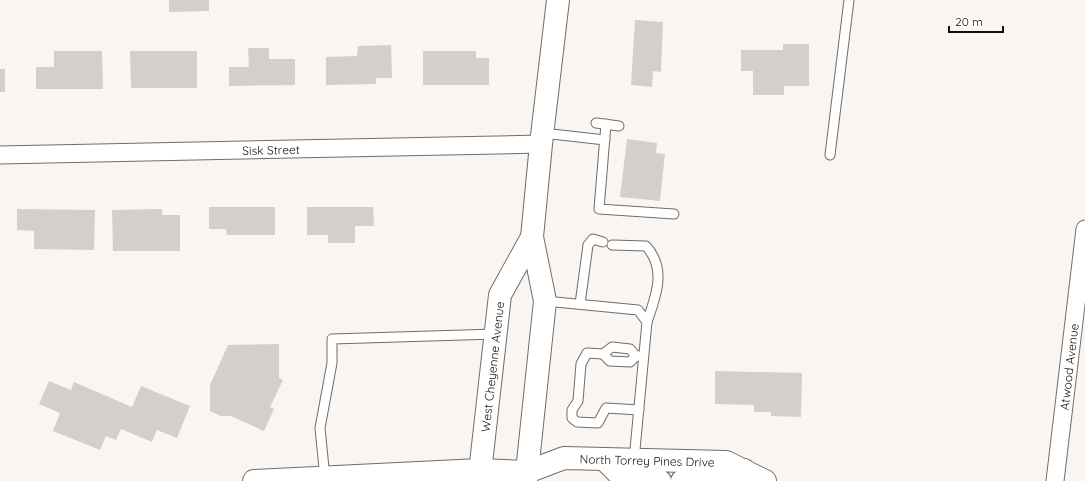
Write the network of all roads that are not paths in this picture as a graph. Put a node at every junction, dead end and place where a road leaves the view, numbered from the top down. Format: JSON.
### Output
{"nodes":[{"id":1,"x":558,"y":0,"type":"edge"},
{"id":2,"x":849,"y":0,"type":"edge"},
{"id":3,"x":596,"y":123,"type":"dead end"},
{"id":4,"x":606,"y":124,"type":"junction"},
{"id":5,"x":619,"y":126,"type":"dead end"},
{"id":6,"x":542,"y":138,"type":"junction"},
{"id":7,"x":605,"y":140,"type":"junction"},
{"id":8,"x":0,"y":155,"type":"edge"},
{"id":9,"x":830,"y":155,"type":"dead end"},
{"id":10,"x":674,"y":214,"type":"dead end"},
{"id":11,"x":1085,"y":229,"type":"edge"},
{"id":12,"x":532,"y":237,"type":"junction"},
{"id":13,"x":545,"y":301,"type":"junction"},
{"id":14,"x":580,"y":304,"type":"junction"},
{"id":15,"x":647,"y":322,"type":"junction"},
{"id":16,"x":496,"y":334,"type":"junction"},
{"id":17,"x":604,"y":354,"type":"junction"},
{"id":18,"x":639,"y":356,"type":"junction"},
{"id":19,"x":638,"y":410,"type":"junction"},
{"id":20,"x":604,"y":459,"type":"junction"},
{"id":21,"x":634,"y":460,"type":"junction"},
{"id":22,"x":744,"y":470,"type":"junction"},
{"id":23,"x":480,"y":476,"type":"edge"},
{"id":24,"x":325,"y":478,"type":"junction"},
{"id":25,"x":533,"y":478,"type":"edge"},
{"id":26,"x":254,"y":481,"type":"edge"},
{"id":27,"x":660,"y":481,"type":"edge"},
{"id":28,"x":682,"y":481,"type":"edge"},
{"id":29,"x":765,"y":481,"type":"edge"},
{"id":30,"x":771,"y":481,"type":"edge"},
{"id":31,"x":1055,"y":481,"type":"edge"}],
"edges":[{"from":1,"to":6,"type":"main road","name":"West Cheyenne Avenue"},
{"from":2,"to":9,"type":"lane"},
{"from":3,"to":4,"type":"lane"},
{"from":4,"to":5,"type":"lane"},
{"from":4,"to":7,"type":"lane"},
{"from":6,"to":7,"type":"lane"},
{"from":6,"to":8,"type":"street","name":"Sisk Street"},
{"from":6,"to":12,"type":"main road","name":"West Cheyenne Avenue"},
{"from":7,"to":10,"type":"lane"},
{"from":11,"to":31,"type":"street","name":"Atwood Avenue"},
{"from":12,"to":13,"type":"main road","name":"West Cheyenne Avenue"},
{"from":12,"to":16,"type":"main road","name":"West Cheyenne Avenue"},
{"from":13,"to":14,"type":"lane"},
{"from":13,"to":25,"type":"main road","name":"West Cheyenne Avenue"},
{"from":14,"to":15,"type":"lane"},
{"from":14,"to":15,"type":"lane"},
{"from":15,"to":18,"type":"lane"},
{"from":16,"to":23,"type":"main road","name":"West Cheyenne Avenue"},
{"from":16,"to":24,"type":"lane"},
{"from":17,"to":18,"type":"lane"},
{"from":17,"to":18,"type":"lane"},
{"from":17,"to":19,"type":"lane"},
{"from":18,"to":19,"type":"lane"},
{"from":19,"to":21,"type":"lane"},
{"from":20,"to":21,"type":"main road","name":"North Torrey Pines Drive"},
{"from":20,"to":25,"type":"main road","name":"North Torrey Pines Drive"},
{"from":20,"to":27,"type":"main road"},
{"from":21,"to":22,"type":"main road","name":"North Torrey Pines Drive"},
{"from":22,"to":28,"type":"main road"},
{"from":22,"to":29,"type":"main road","name":"North Torrey Pines Drive"},
{"from":23,"to":24,"type":"main road","name":"North Torrey Pines Drive"},
{"from":23,"to":25,"type":"main road","name":"North Torrey Pines Drive"},
{"from":24,"to":26,"type":"main road","name":"North Torrey Pines Drive"},
{"from":29,"to":30,"type":"main road","name":"North Torrey Pines Drive"}]}
